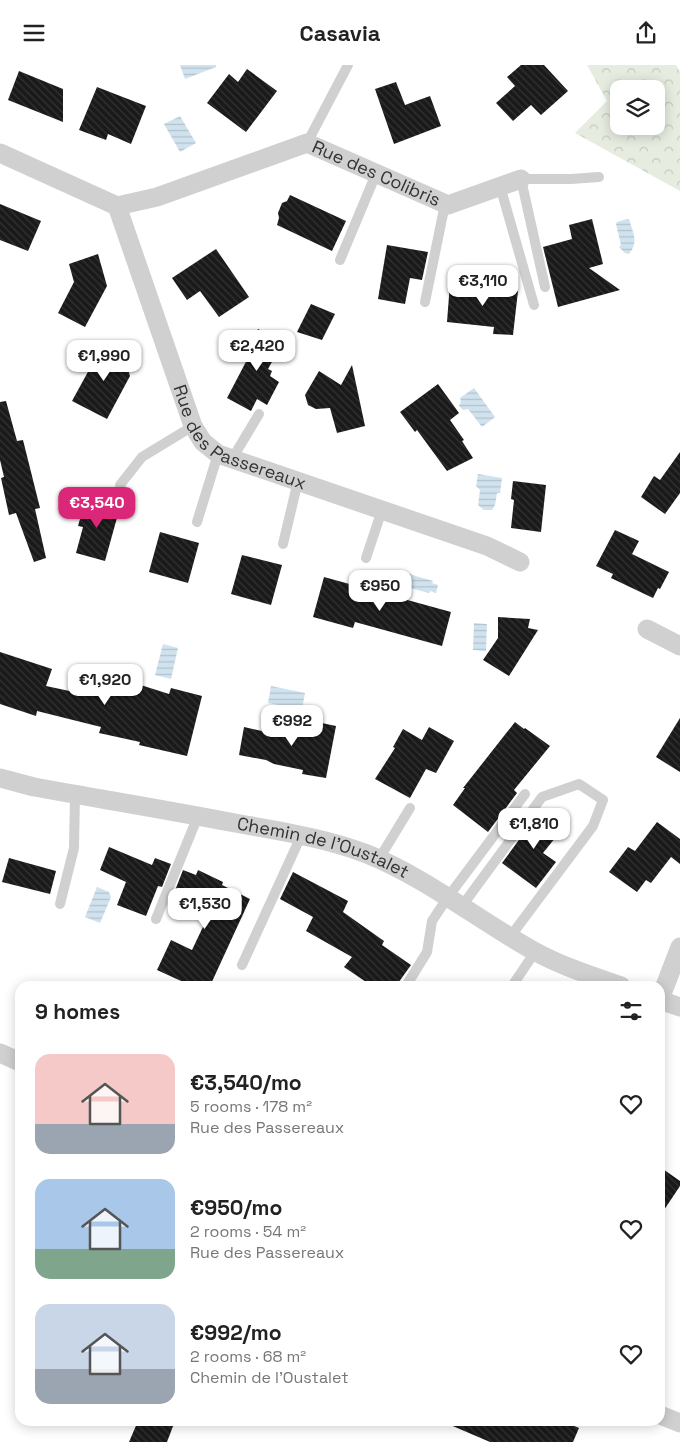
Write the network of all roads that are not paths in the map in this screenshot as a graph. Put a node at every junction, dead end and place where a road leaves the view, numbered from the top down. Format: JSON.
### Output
{"nodes":[{"id":1,"x":348,"y":65,"type":"edge"},
{"id":2,"x":307,"y":143,"type":"junction"},
{"id":3,"x":0,"y":153,"type":"edge"},
{"id":4,"x":376,"y":174,"type":"junction"},
{"id":5,"x":599,"y":177,"type":"dead end"},
{"id":6,"x":521,"y":179,"type":"junction"},
{"id":7,"x":500,"y":186,"type":"junction"},
{"id":8,"x":445,"y":204,"type":"junction"},
{"id":9,"x":117,"y":206,"type":"junction"},
{"id":10,"x":340,"y":260,"type":"dead end"},
{"id":11,"x":545,"y":287,"type":"dead end"},
{"id":12,"x":426,"y":302,"type":"dead end"},
{"id":13,"x":534,"y":305,"type":"dead end"},
{"id":14,"x":259,"y":413,"type":"dead end"},
{"id":15,"x":193,"y":426,"type":"junction"},
{"id":16,"x":225,"y":457,"type":"junction"},
{"id":17,"x":298,"y":481,"type":"junction"},
{"id":18,"x":120,"y":485,"type":"dead end"},
{"id":19,"x":382,"y":510,"type":"junction"},
{"id":20,"x":197,"y":522,"type":"dead end"},
{"id":21,"x":282,"y":544,"type":"dead end"},
{"id":22,"x":366,"y":558,"type":"dead end"},
{"id":23,"x":520,"y":562,"type":"dead end"},
{"id":24,"x":647,"y":629,"type":"dead end"},
{"id":25,"x":680,"y":646,"type":"edge"},
{"id":26,"x":0,"y":778,"type":"edge"},
{"id":27,"x":525,"y":794,"type":"dead end"},
{"id":28,"x":75,"y":795,"type":"junction"},
{"id":29,"x":410,"y":808,"type":"dead end"},
{"id":30,"x":198,"y":816,"type":"junction"},
{"id":31,"x":301,"y":836,"type":"junction"},
{"id":32,"x":379,"y":859,"type":"junction"},
{"id":33,"x":455,"y":902,"type":"junction"},
{"id":34,"x":60,"y":904,"type":"dead end"},
{"id":35,"x":156,"y":919,"type":"dead end"},
{"id":36,"x":510,"y":937,"type":"junction"},
{"id":37,"x":680,"y":947,"type":"edge"},
{"id":38,"x":535,"y":952,"type":"junction"},
{"id":39,"x":242,"y":965,"type":"dead end"},
{"id":40,"x":409,"y":981,"type":"edge"},
{"id":41,"x":515,"y":981,"type":"edge"},
{"id":42,"x":602,"y":981,"type":"edge"},
{"id":43,"x":665,"y":1004,"type":"edge"},
{"id":44,"x":0,"y":1053,"type":"edge"},
{"id":45,"x":15,"y":1060,"type":"edge"},
{"id":46,"x":665,"y":1417,"type":"edge"},
{"id":47,"x":680,"y":1423,"type":"edge"}],
"edges":[{"from":1,"to":2,"type":"lane"},
{"from":2,"to":4,"type":"street","name":"Rue des Colibris"},
{"from":2,"to":9,"type":"street","name":"Rue des Colibris"},
{"from":3,"to":9,"type":"street"},
{"from":4,"to":8,"type":"street","name":"Rue des Colibris"},
{"from":4,"to":10,"type":"lane"},
{"from":5,"to":6,"type":"lane"},
{"from":6,"to":7,"type":"street","name":"Rue des Colibris"},
{"from":6,"to":11,"type":"lane"},
{"from":7,"to":8,"type":"street","name":"Rue des Colibris"},
{"from":7,"to":13,"type":"lane"},
{"from":8,"to":12,"type":"lane"},
{"from":9,"to":15,"type":"street","name":"Rue des Passereaux"},
{"from":14,"to":16,"type":"lane"},
{"from":15,"to":16,"type":"street","name":"Rue des Passereaux"},
{"from":15,"to":18,"type":"lane"},
{"from":16,"to":17,"type":"street","name":"Rue des Passereaux"},
{"from":16,"to":20,"type":"lane"},
{"from":17,"to":19,"type":"street","name":"Rue des Passereaux"},
{"from":17,"to":21,"type":"lane"},
{"from":19,"to":22,"type":"lane"},
{"from":19,"to":23,"type":"street","name":"Rue des Passereaux"},
{"from":24,"to":25,"type":"street"},
{"from":26,"to":28,"type":"street","name":"Chemin de l'Oustalet"},
{"from":27,"to":33,"type":"lane"},
{"from":28,"to":30,"type":"street","name":"Chemin de l'Oustalet"},
{"from":28,"to":34,"type":"lane"},
{"from":29,"to":32,"type":"lane"},
{"from":30,"to":31,"type":"street","name":"Chemin de l'Oustalet"},
{"from":30,"to":35,"type":"lane"},
{"from":31,"to":32,"type":"street","name":"Chemin de l'Oustalet"},
{"from":31,"to":39,"type":"lane"},
{"from":32,"to":33,"type":"street","name":"Chemin de l'Oustalet"},
{"from":33,"to":36,"type":"street","name":"Chemin de l'Oustalet"},
{"from":33,"to":36,"type":"lane"},
{"from":33,"to":40,"type":"lane"},
{"from":36,"to":38,"type":"street","name":"Chemin de l'Oustalet"},
{"from":37,"to":43,"type":"street"},
{"from":38,"to":41,"type":"lane"},
{"from":38,"to":42,"type":"street","name":"Chemin de l'Oustalet"},
{"from":44,"to":45,"type":"street"},
{"from":46,"to":47,"type":"street"}]}
